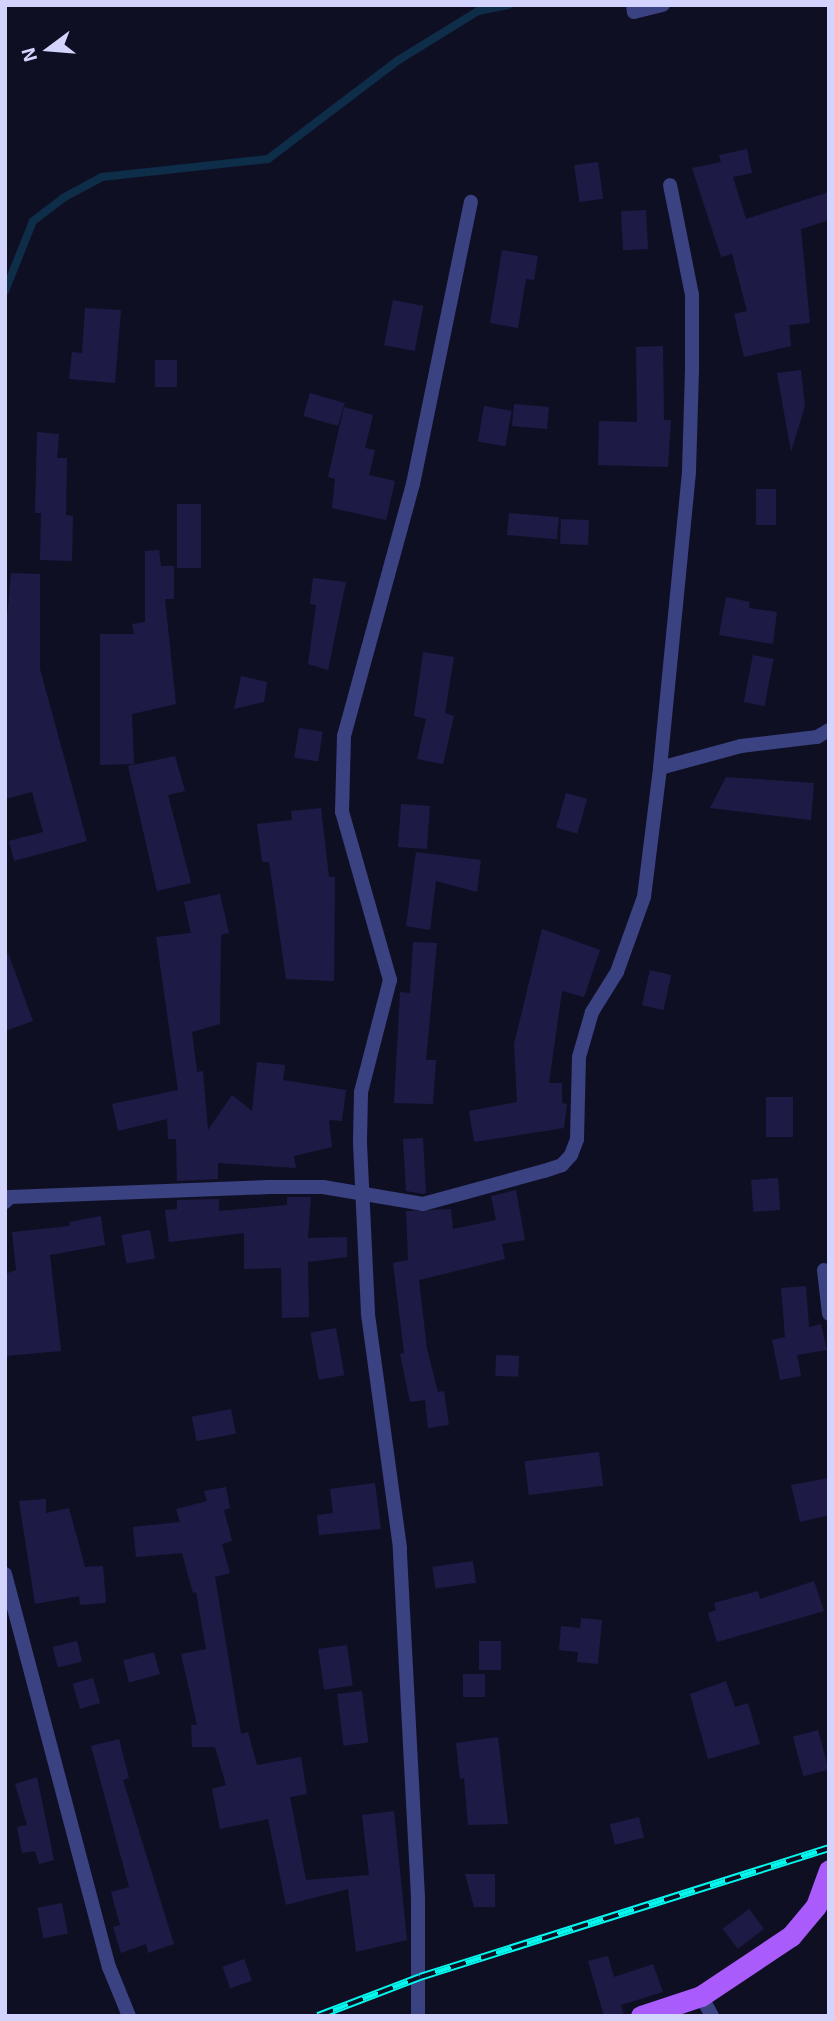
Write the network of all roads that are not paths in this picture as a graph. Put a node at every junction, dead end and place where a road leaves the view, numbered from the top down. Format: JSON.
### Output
{"nodes":[{"id":1,"x":663,"y":5,"type":"edge"},
{"id":2,"x":634,"y":8,"type":"edge"},
{"id":3,"x":670,"y":185,"type":"dead end"},
{"id":4,"x":471,"y":202,"type":"dead end"},
{"id":5,"x":829,"y":730,"type":"edge"},
{"id":6,"x":660,"y":768,"type":"junction"},
{"id":7,"x":363,"y":1196,"type":"junction"},
{"id":8,"x":5,"y":1202,"type":"edge"},
{"id":9,"x":824,"y":1270,"type":"dead end"},
{"id":10,"x":829,"y":1314,"type":"edge"},
{"id":11,"x":5,"y":1574,"type":"edge"},
{"id":12,"x":829,"y":1870,"type":"edge"},
{"id":13,"x":701,"y":1996,"type":"junction"},
{"id":14,"x":129,"y":2016,"type":"edge"},
{"id":15,"x":418,"y":2016,"type":"edge"},
{"id":16,"x":641,"y":2016,"type":"edge"},
{"id":17,"x":712,"y":2016,"type":"edge"}],
"edges":[{"from":1,"to":2,"type":"street"},
{"from":3,"to":6,"type":"street"},
{"from":4,"to":7,"type":"street"},
{"from":5,"to":6,"type":"street"},
{"from":6,"to":7,"type":"street"},
{"from":7,"to":8,"type":"street"},
{"from":7,"to":15,"type":"street"},
{"from":9,"to":10,"type":"street"},
{"from":11,"to":14,"type":"street"},
{"from":12,"to":13,"type":"main road"},
{"from":13,"to":16,"type":"main road"},
{"from":13,"to":17,"type":"street"}]}
